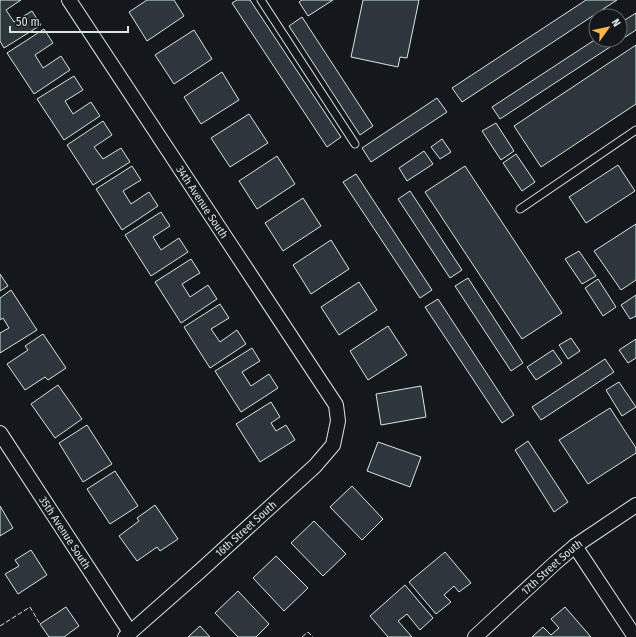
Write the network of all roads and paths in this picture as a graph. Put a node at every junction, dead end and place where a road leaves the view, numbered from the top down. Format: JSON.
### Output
{"nodes":[{"id":1,"x":69,"y":0,"type":"edge"},
{"id":2,"x":261,"y":0,"type":"edge"},
{"id":3,"x":636,"y":130,"type":"edge"},
{"id":4,"x":356,"y":144,"type":"dead end"},
{"id":5,"x":520,"y":209,"type":"dead end"},
{"id":6,"x":336,"y":405,"type":"joint"},
{"id":7,"x":0,"y":433,"type":"edge"},
{"id":8,"x":636,"y":505,"type":"edge"},
{"id":9,"x":575,"y":546,"type":"junction"},
{"id":10,"x":128,"y":635,"type":"edge"},
{"id":11,"x":475,"y":637,"type":"edge"},
{"id":12,"x":635,"y":637,"type":"edge"}],
"edges":[{"from":1,"to":6,"type":"street","name":"34th Avenue South"},
{"from":2,"to":4,"type":"lane"},
{"from":3,"to":5,"type":"lane"},
{"from":6,"to":10,"type":"street","name":"16th Street South"},
{"from":7,"to":10,"type":"street","name":"35th Avenue South"},
{"from":8,"to":9,"type":"street","name":"17th Street South"},
{"from":9,"to":11,"type":"street","name":"17th Street South"},
{"from":9,"to":12,"type":"street"}]}
